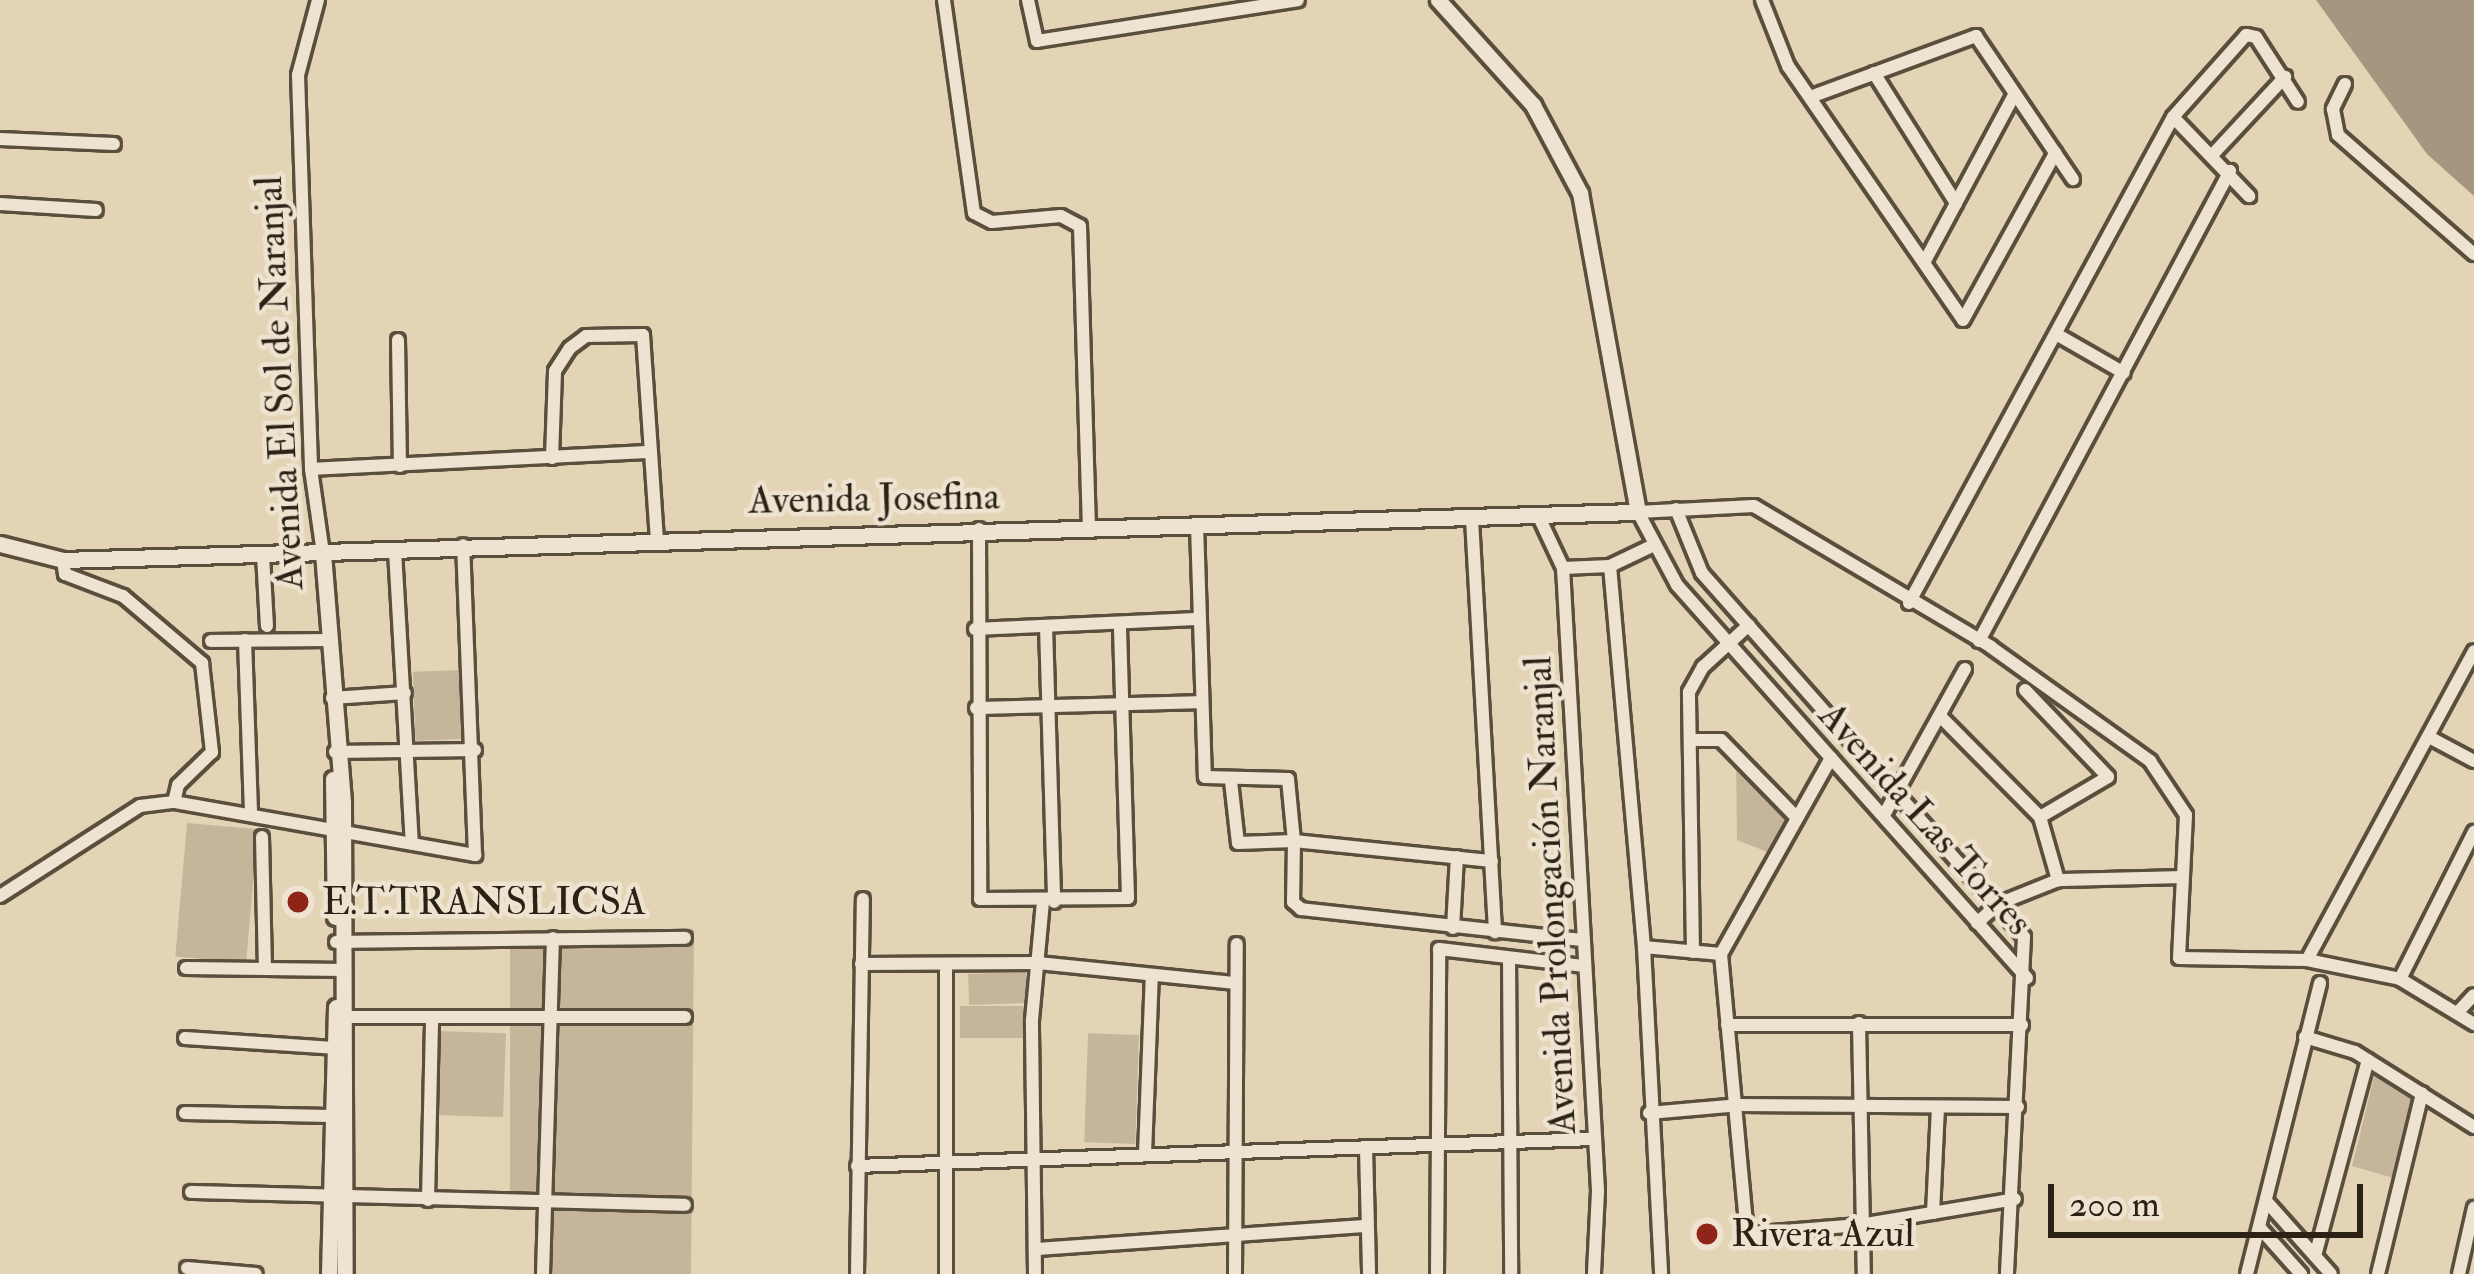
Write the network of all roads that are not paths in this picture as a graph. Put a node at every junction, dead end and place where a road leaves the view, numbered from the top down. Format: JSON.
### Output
{"nodes":[{"id":1,"x":299,"y":0,"type":"edge"},
{"id":2,"x":944,"y":0,"type":"edge"},
{"id":3,"x":1028,"y":0,"type":"edge"},
{"id":4,"x":1298,"y":0,"type":"edge"},
{"id":5,"x":1438,"y":0,"type":"edge"},
{"id":6,"x":1762,"y":0,"type":"edge"},
{"id":7,"x":315,"y":6,"type":"edge"},
{"id":8,"x":1874,"y":74,"type":"junction"},
{"id":9,"x":2285,"y":77,"type":"junction"},
{"id":10,"x":2345,"y":84,"type":"dead end"},
{"id":11,"x":2014,"y":95,"type":"junction"},
{"id":12,"x":1813,"y":96,"type":"junction"},
{"id":13,"x":2298,"y":102,"type":"dead end"},
{"id":14,"x":2174,"y":117,"type":"junction"},
{"id":15,"x":0,"y":139,"type":"edge"},
{"id":16,"x":114,"y":144,"type":"dead end"},
{"id":17,"x":2215,"y":152,"type":"junction"},
{"id":18,"x":2055,"y":153,"type":"junction"},
{"id":19,"x":2230,"y":171,"type":"junction"},
{"id":20,"x":2074,"y":179,"type":"dead end"},
{"id":21,"x":2249,"y":196,"type":"dead end"},
{"id":22,"x":1956,"y":202,"type":"junction"},
{"id":23,"x":0,"y":204,"type":"edge"},
{"id":24,"x":96,"y":211,"type":"dead end"},
{"id":25,"x":2474,"y":254,"type":"edge"},
{"id":26,"x":1925,"y":261,"type":"junction"},
{"id":27,"x":2056,"y":334,"type":"junction"},
{"id":28,"x":398,"y":340,"type":"dead end"},
{"id":29,"x":2124,"y":373,"type":"junction"},
{"id":30,"x":651,"y":452,"type":"junction"},
{"id":31,"x":552,"y":458,"type":"junction"},
{"id":32,"x":400,"y":466,"type":"junction"},
{"id":33,"x":311,"y":469,"type":"junction"},
{"id":34,"x":1676,"y":509,"type":"junction"},
{"id":35,"x":1638,"y":512,"type":"junction"},
{"id":36,"x":1539,"y":517,"type":"junction"},
{"id":37,"x":1472,"y":519,"type":"junction"},
{"id":38,"x":1197,"y":525,"type":"junction"},
{"id":39,"x":1089,"y":527,"type":"junction"},
{"id":40,"x":979,"y":530,"type":"junction"},
{"id":41,"x":657,"y":538,"type":"junction"},
{"id":42,"x":0,"y":544,"type":"edge"},
{"id":43,"x":463,"y":545,"type":"junction"},
{"id":44,"x":1652,"y":545,"type":"junction"},
{"id":45,"x":394,"y":551,"type":"junction"},
{"id":46,"x":323,"y":553,"type":"junction"},
{"id":47,"x":263,"y":555,"type":"junction"},
{"id":48,"x":63,"y":560,"type":"junction"},
{"id":49,"x":1610,"y":566,"type":"junction"},
{"id":50,"x":1563,"y":568,"type":"junction"},
{"id":51,"x":1910,"y":603,"type":"junction"},
{"id":52,"x":1196,"y":619,"type":"junction"},
{"id":53,"x":1120,"y":624,"type":"junction"},
{"id":54,"x":267,"y":626,"type":"dead end"},
{"id":55,"x":1046,"y":626,"type":"junction"},
{"id":56,"x":1749,"y":626,"type":"junction"},
{"id":57,"x":975,"y":629,"type":"junction"},
{"id":58,"x":245,"y":640,"type":"junction"},
{"id":59,"x":328,"y":640,"type":"junction"},
{"id":60,"x":212,"y":641,"type":"dead end"},
{"id":61,"x":1979,"y":641,"type":"junction"},
{"id":62,"x":1729,"y":643,"type":"junction"},
{"id":63,"x":2474,"y":651,"type":"edge"},
{"id":64,"x":1965,"y":669,"type":"dead end"},
{"id":65,"x":2025,"y":690,"type":"dead end"},
{"id":66,"x":405,"y":693,"type":"junction"},
{"id":67,"x":332,"y":698,"type":"junction"},
{"id":68,"x":1200,"y":702,"type":"junction"},
{"id":69,"x":1048,"y":706,"type":"junction"},
{"id":70,"x":1124,"y":706,"type":"junction"},
{"id":71,"x":976,"y":708,"type":"junction"},
{"id":72,"x":1942,"y":718,"type":"junction"},
{"id":73,"x":2429,"y":737,"type":"junction"},
{"id":74,"x":1690,"y":740,"type":"junction"},
{"id":75,"x":475,"y":749,"type":"junction"},
{"id":76,"x":335,"y":752,"type":"junction"},
{"id":77,"x":409,"y":752,"type":"junction"},
{"id":78,"x":1832,"y":758,"type":"junction"},
{"id":79,"x":2474,"y":761,"type":"edge"},
{"id":80,"x":1231,"y":781,"type":"junction"},
{"id":81,"x":1900,"y":791,"type":"junction"},
{"id":82,"x":174,"y":802,"type":"junction"},
{"id":83,"x":251,"y":814,"type":"junction"},
{"id":84,"x":1884,"y":815,"type":"junction"},
{"id":85,"x":1797,"y":818,"type":"junction"},
{"id":86,"x":2040,"y":818,"type":"junction"},
{"id":87,"x":2474,"y":832,"type":"edge"},
{"id":88,"x":338,"y":835,"type":"junction"},
{"id":89,"x":262,"y":837,"type":"dead end"},
{"id":90,"x":1294,"y":841,"type":"junction"},
{"id":91,"x":412,"y":844,"type":"junction"},
{"id":92,"x":1456,"y":857,"type":"junction"},
{"id":93,"x":1492,"y":860,"type":"junction"},
{"id":94,"x":2178,"y":877,"type":"junction"},
{"id":95,"x":2058,"y":880,"type":"junction"},
{"id":96,"x":0,"y":896,"type":"edge"},
{"id":97,"x":862,"y":898,"type":"dead end"},
{"id":98,"x":1048,"y":902,"type":"junction"},
{"id":99,"x":1998,"y":904,"type":"junction"},
{"id":100,"x":1977,"y":923,"type":"junction"},
{"id":101,"x":1454,"y":928,"type":"junction"},
{"id":102,"x":1495,"y":932,"type":"junction"},
{"id":103,"x":553,"y":938,"type":"junction"},
{"id":104,"x":685,"y":938,"type":"dead end"},
{"id":105,"x":1580,"y":940,"type":"junction"},
{"id":106,"x":341,"y":941,"type":"junction"},
{"id":107,"x":1237,"y":944,"type":"dead end"},
{"id":108,"x":1644,"y":947,"type":"junction"},
{"id":109,"x":1693,"y":952,"type":"junction"},
{"id":110,"x":1721,"y":954,"type":"junction"},
{"id":111,"x":1509,"y":958,"type":"junction"},
{"id":112,"x":2307,"y":960,"type":"junction"},
{"id":113,"x":1038,"y":963,"type":"junction"},
{"id":114,"x":861,"y":964,"type":"junction"},
{"id":115,"x":946,"y":964,"type":"junction"},
{"id":116,"x":1583,"y":966,"type":"junction"},
{"id":117,"x":186,"y":968,"type":"dead end"},
{"id":118,"x":265,"y":968,"type":"junction"},
{"id":119,"x":340,"y":970,"type":"junction"},
{"id":120,"x":1152,"y":975,"type":"junction"},
{"id":121,"x":2027,"y":978,"type":"junction"},
{"id":122,"x":2400,"y":979,"type":"junction"},
{"id":123,"x":1236,"y":983,"type":"junction"},
{"id":124,"x":2320,"y":983,"type":"dead end"},
{"id":125,"x":2474,"y":995,"type":"edge"},
{"id":126,"x":2458,"y":1012,"type":"junction"},
{"id":127,"x":341,"y":1017,"type":"junction"},
{"id":128,"x":685,"y":1017,"type":"dead end"},
{"id":129,"x":550,"y":1018,"type":"junction"},
{"id":130,"x":432,"y":1019,"type":"junction"},
{"id":131,"x":1859,"y":1023,"type":"junction"},
{"id":132,"x":2474,"y":1024,"type":"edge"},
{"id":133,"x":1727,"y":1025,"type":"junction"},
{"id":134,"x":2022,"y":1025,"type":"junction"},
{"id":135,"x":2305,"y":1037,"type":"junction"},
{"id":136,"x":185,"y":1038,"type":"dead end"},
{"id":137,"x":334,"y":1048,"type":"junction"},
{"id":138,"x":2368,"y":1060,"type":"junction"},
{"id":139,"x":2422,"y":1093,"type":"junction"},
{"id":140,"x":1740,"y":1105,"type":"junction"},
{"id":141,"x":2018,"y":1106,"type":"junction"},
{"id":142,"x":1860,"y":1107,"type":"junction"},
{"id":143,"x":1938,"y":1107,"type":"junction"},
{"id":144,"x":185,"y":1113,"type":"dead end"},
{"id":145,"x":1649,"y":1113,"type":"junction"},
{"id":146,"x":330,"y":1117,"type":"junction"},
{"id":147,"x":2474,"y":1127,"type":"edge"},
{"id":148,"x":1594,"y":1139,"type":"junction"},
{"id":149,"x":1513,"y":1143,"type":"junction"},
{"id":150,"x":1434,"y":1146,"type":"junction"},
{"id":151,"x":1366,"y":1148,"type":"junction"},
{"id":152,"x":1232,"y":1151,"type":"junction"},
{"id":153,"x":1145,"y":1154,"type":"junction"},
{"id":154,"x":1034,"y":1158,"type":"junction"},
{"id":155,"x":946,"y":1161,"type":"junction"},
{"id":156,"x":857,"y":1166,"type":"junction"},
{"id":157,"x":190,"y":1192,"type":"dead end"},
{"id":158,"x":339,"y":1199,"type":"junction"},
{"id":159,"x":2015,"y":1199,"type":"junction"},
{"id":160,"x":428,"y":1200,"type":"junction"},
{"id":161,"x":545,"y":1202,"type":"junction"},
{"id":162,"x":2267,"y":1202,"type":"junction"},
{"id":163,"x":685,"y":1205,"type":"dead end"},
{"id":164,"x":2474,"y":1208,"type":"edge"},
{"id":165,"x":1933,"y":1213,"type":"junction"},
{"id":166,"x":1860,"y":1225,"type":"junction"},
{"id":167,"x":1365,"y":1226,"type":"junction"},
{"id":168,"x":2260,"y":1228,"type":"junction"},
{"id":169,"x":1232,"y":1229,"type":"junction"},
{"id":170,"x":1036,"y":1249,"type":"junction"},
{"id":171,"x":2314,"y":1256,"type":"junction"},
{"id":172,"x":2465,"y":1266,"type":"edge"},
{"id":173,"x":187,"y":1268,"type":"dead end"},
{"id":174,"x":256,"y":1274,"type":"edge"},
{"id":175,"x":328,"y":1274,"type":"edge"},
{"id":176,"x":345,"y":1274,"type":"edge"},
{"id":177,"x":543,"y":1274,"type":"edge"},
{"id":178,"x":857,"y":1274,"type":"edge"},
{"id":179,"x":946,"y":1274,"type":"edge"},
{"id":180,"x":1035,"y":1274,"type":"edge"},
{"id":181,"x":1235,"y":1274,"type":"edge"},
{"id":182,"x":1369,"y":1274,"type":"edge"},
{"id":183,"x":1437,"y":1274,"type":"edge"},
{"id":184,"x":1511,"y":1274,"type":"edge"},
{"id":185,"x":1594,"y":1274,"type":"edge"},
{"id":186,"x":1661,"y":1274,"type":"edge"},
{"id":187,"x":1864,"y":1274,"type":"edge"},
{"id":188,"x":2007,"y":1274,"type":"edge"},
{"id":189,"x":2247,"y":1274,"type":"edge"},
{"id":190,"x":2301,"y":1274,"type":"edge"},
{"id":191,"x":2331,"y":1274,"type":"edge"},
{"id":192,"x":2378,"y":1274,"type":"edge"}],
"edges":[{"from":1,"to":7,"type":"street"},
{"from":2,"to":39,"type":"street"},
{"from":3,"to":4,"type":"street"},
{"from":5,"to":35,"type":"street"},
{"from":6,"to":12,"type":"street"},
{"from":7,"to":33,"type":"street","name":"Avenida El Sol de Naranjal"},
{"from":8,"to":11,"type":"street"},
{"from":8,"to":12,"type":"street"},
{"from":8,"to":22,"type":"street"},
{"from":9,"to":13,"type":"street"},
{"from":9,"to":14,"type":"street"},
{"from":9,"to":17,"type":"street"},
{"from":10,"to":25,"type":"street"},
{"from":11,"to":18,"type":"street"},
{"from":11,"to":22,"type":"street"},
{"from":12,"to":26,"type":"street"},
{"from":14,"to":17,"type":"street"},
{"from":14,"to":27,"type":"street"},
{"from":15,"to":16,"type":"street"},
{"from":17,"to":19,"type":"street"},
{"from":18,"to":20,"type":"street"},
{"from":18,"to":26,"type":"street"},
{"from":19,"to":21,"type":"street"},
{"from":19,"to":29,"type":"street"},
{"from":22,"to":26,"type":"street"},
{"from":23,"to":24,"type":"street"},
{"from":27,"to":29,"type":"street"},
{"from":27,"to":51,"type":"street"},
{"from":28,"to":32,"type":"street"},
{"from":29,"to":61,"type":"street"},
{"from":30,"to":31,"type":"street"},
{"from":30,"to":31,"type":"street"},
{"from":30,"to":41,"type":"street"},
{"from":31,"to":32,"type":"street"},
{"from":32,"to":33,"type":"street"},
{"from":33,"to":46,"type":"street","name":"Avenida El Sol de Naranjal"},
{"from":34,"to":35,"type":"street","name":"Avenida Josefina"},
{"from":34,"to":51,"type":"street","name":"Avenida Josefina"},
{"from":34,"to":56,"type":"street","name":"Avenida Las Torres"},
{"from":35,"to":36,"type":"street","name":"Avenida Josefina"},
{"from":35,"to":44,"type":"street","name":"Avenida Las Torres"},
{"from":36,"to":37,"type":"street","name":"Avenida Josefina"},
{"from":36,"to":50,"type":"street","name":"Avenida Prolongación Naranjal"},
{"from":37,"to":38,"type":"street","name":"Avenida Josefina"},
{"from":37,"to":93,"type":"street"},
{"from":38,"to":39,"type":"street","name":"Avenida Josefina"},
{"from":38,"to":52,"type":"street"},
{"from":39,"to":40,"type":"street","name":"Avenida Josefina"},
{"from":40,"to":41,"type":"street","name":"Avenida Josefina"},
{"from":40,"to":57,"type":"street"},
{"from":41,"to":43,"type":"street","name":"Avenida Josefina"},
{"from":42,"to":48,"type":"street","name":"Avenida Josefina"},
{"from":43,"to":45,"type":"street","name":"Avenida Josefina"},
{"from":43,"to":75,"type":"street"},
{"from":44,"to":49,"type":"street"},
{"from":44,"to":62,"type":"street","name":"Avenida Las Torres"},
{"from":45,"to":46,"type":"street","name":"Avenida Josefina"},
{"from":45,"to":66,"type":"street"},
{"from":46,"to":47,"type":"street","name":"Avenida Josefina"},
{"from":46,"to":59,"type":"street","name":"Avenida El Sol de Naranjal"},
{"from":47,"to":48,"type":"street","name":"Avenida Josefina"},
{"from":47,"to":54,"type":"street"},
{"from":48,"to":82,"type":"street"},
{"from":49,"to":50,"type":"street"},
{"from":49,"to":108,"type":"street","name":"Avenida Prolongación Naranjal"},
{"from":50,"to":105,"type":"street","name":"Avenida Prolongación Naranjal"},
{"from":51,"to":61,"type":"street"},
{"from":52,"to":53,"type":"street"},
{"from":52,"to":68,"type":"street"},
{"from":53,"to":55,"type":"street"},
{"from":53,"to":70,"type":"street"},
{"from":55,"to":57,"type":"street"},
{"from":55,"to":69,"type":"street"},
{"from":56,"to":62,"type":"street"},
{"from":56,"to":81,"type":"street","name":"Avenida Las Torres"},
{"from":57,"to":71,"type":"street"},
{"from":58,"to":59,"type":"street"},
{"from":58,"to":60,"type":"street"},
{"from":58,"to":83,"type":"street"},
{"from":59,"to":67,"type":"street","name":"Avenida El Sol de Naranjal"},
{"from":61,"to":94,"type":"street"},
{"from":62,"to":74,"type":"street"},
{"from":62,"to":78,"type":"street","name":"Avenida Las Torres"},
{"from":63,"to":73,"type":"street"},
{"from":64,"to":72,"type":"street"},
{"from":65,"to":86,"type":"street"},
{"from":66,"to":67,"type":"street"},
{"from":66,"to":77,"type":"street"},
{"from":67,"to":76,"type":"street","name":"Avenida El Sol de Naranjal"},
{"from":68,"to":70,"type":"street"},
{"from":68,"to":80,"type":"street"},
{"from":69,"to":70,"type":"street"},
{"from":69,"to":71,"type":"street"},
{"from":69,"to":98,"type":"street"},
{"from":70,"to":98,"type":"street"},
{"from":71,"to":98,"type":"street"},
{"from":72,"to":81,"type":"street"},
{"from":72,"to":86,"type":"street"},
{"from":73,"to":79,"type":"street"},
{"from":73,"to":112,"type":"street"},
{"from":74,"to":85,"type":"street"},
{"from":74,"to":109,"type":"street"},
{"from":75,"to":77,"type":"street"},
{"from":75,"to":91,"type":"street"},
{"from":76,"to":77,"type":"street"},
{"from":76,"to":88,"type":"street","name":"Avenida El Sol de Naranjal"},
{"from":77,"to":91,"type":"street"},
{"from":78,"to":84,"type":"street","name":"Avenida Las Torres"},
{"from":78,"to":85,"type":"street"},
{"from":80,"to":90,"type":"street"},
{"from":80,"to":90,"type":"street"},
{"from":81,"to":84,"type":"street"},
{"from":81,"to":99,"type":"street","name":"Avenida Las Torres"},
{"from":82,"to":83,"type":"street"},
{"from":82,"to":96,"type":"street"},
{"from":83,"to":88,"type":"street"},
{"from":84,"to":100,"type":"street","name":"Avenida Las Torres"},
{"from":85,"to":110,"type":"street"},
{"from":86,"to":95,"type":"street"},
{"from":87,"to":122,"type":"street"},
{"from":88,"to":91,"type":"street"},
{"from":88,"to":106,"type":"street","name":"Avenida El Sol de Naranjal"},
{"from":89,"to":118,"type":"street"},
{"from":90,"to":92,"type":"street"},
{"from":90,"to":101,"type":"street"},
{"from":92,"to":93,"type":"street"},
{"from":92,"to":101,"type":"street"},
{"from":93,"to":102,"type":"street"},
{"from":94,"to":95,"type":"street"},
{"from":94,"to":112,"type":"street"},
{"from":95,"to":99,"type":"street"},
{"from":97,"to":114,"type":"street"},
{"from":98,"to":113,"type":"street"},
{"from":99,"to":100,"type":"street"},
{"from":99,"to":121,"type":"street","name":"Avenida Las Torres"},
{"from":100,"to":121,"type":"street","name":"Avenida Las Torres"},
{"from":101,"to":102,"type":"street"},
{"from":102,"to":105,"type":"street"},
{"from":103,"to":104,"type":"street"},
{"from":103,"to":106,"type":"street"},
{"from":103,"to":129,"type":"street"},
{"from":105,"to":116,"type":"street","name":"Avenida Prolongación Naranjal"},
{"from":106,"to":119,"type":"street","name":"Avenida El Sol de Naranjal"},
{"from":107,"to":123,"type":"street"},
{"from":108,"to":109,"type":"street"},
{"from":108,"to":145,"type":"street","name":"Avenida Prolongación Naranjal"},
{"from":109,"to":110,"type":"street"},
{"from":110,"to":133,"type":"street"},
{"from":111,"to":116,"type":"street"},
{"from":111,"to":149,"type":"street"},
{"from":111,"to":150,"type":"street"},
{"from":112,"to":122,"type":"street"},
{"from":113,"to":115,"type":"street"},
{"from":113,"to":120,"type":"street"},
{"from":113,"to":154,"type":"street"},
{"from":114,"to":115,"type":"street"},
{"from":114,"to":156,"type":"street"},
{"from":115,"to":155,"type":"street"},
{"from":116,"to":148,"type":"street","name":"Avenida Prolongación Naranjal"},
{"from":117,"to":118,"type":"street"},
{"from":118,"to":119,"type":"street"},
{"from":119,"to":127,"type":"street","name":"Avenida El Sol de Naranjal"},
{"from":120,"to":123,"type":"street"},
{"from":120,"to":153,"type":"street"},
{"from":121,"to":134,"type":"street"},
{"from":122,"to":126,"type":"street"},
{"from":123,"to":152,"type":"street"},
{"from":124,"to":135,"type":"street"},
{"from":125,"to":126,"type":"street"},
{"from":126,"to":132,"type":"street"},
{"from":127,"to":130,"type":"street"},
{"from":127,"to":137,"type":"street","name":"Avenida El Sol de Naranjal"},
{"from":127,"to":158,"type":"street","name":"Avenida El Sol de Naranjal"},
{"from":128,"to":129,"type":"street"},
{"from":129,"to":130,"type":"street"},
{"from":129,"to":161,"type":"street"},
{"from":130,"to":160,"type":"street"},
{"from":131,"to":133,"type":"street"},
{"from":131,"to":134,"type":"street"},
{"from":131,"to":142,"type":"street"},
{"from":133,"to":140,"type":"street"},
{"from":134,"to":141,"type":"street"},
{"from":135,"to":138,"type":"street"},
{"from":135,"to":162,"type":"street"},
{"from":136,"to":137,"type":"street"},
{"from":137,"to":146,"type":"street","name":"Avenida El Sol de Naranjal"},
{"from":138,"to":139,"type":"street"},
{"from":138,"to":171,"type":"street"},
{"from":139,"to":147,"type":"street"},
{"from":139,"to":192,"type":"street"},
{"from":140,"to":142,"type":"street"},
{"from":140,"to":145,"type":"street"},
{"from":140,"to":166,"type":"street"},
{"from":141,"to":143,"type":"street"},
{"from":141,"to":159,"type":"street"},
{"from":142,"to":143,"type":"street"},
{"from":142,"to":166,"type":"street"},
{"from":143,"to":165,"type":"street"},
{"from":144,"to":146,"type":"street"},
{"from":145,"to":186,"type":"street","name":"Avenida Prolongación Naranjal"},
{"from":146,"to":158,"type":"street","name":"Avenida El Sol de Naranjal"},
{"from":148,"to":149,"type":"street"},
{"from":148,"to":185,"type":"street","name":"Avenida Prolongación Naranjal"},
{"from":149,"to":150,"type":"street"},
{"from":149,"to":184,"type":"street"},
{"from":150,"to":151,"type":"street"},
{"from":150,"to":183,"type":"street"},
{"from":151,"to":152,"type":"street"},
{"from":151,"to":167,"type":"street"},
{"from":152,"to":153,"type":"street"},
{"from":152,"to":169,"type":"street"},
{"from":153,"to":154,"type":"street"},
{"from":154,"to":155,"type":"street"},
{"from":154,"to":170,"type":"street"},
{"from":155,"to":156,"type":"street"},
{"from":155,"to":179,"type":"street"},
{"from":156,"to":178,"type":"street"},
{"from":157,"to":158,"type":"street"},
{"from":158,"to":160,"type":"street"},
{"from":158,"to":175,"type":"street","name":"Avenida El Sol de Naranjal"},
{"from":158,"to":176,"type":"street","name":"Avenida El Sol de Naranjal"},
{"from":159,"to":165,"type":"street"},
{"from":159,"to":188,"type":"street"},
{"from":160,"to":161,"type":"street"},
{"from":161,"to":163,"type":"street"},
{"from":161,"to":177,"type":"street"},
{"from":162,"to":168,"type":"street"},
{"from":162,"to":171,"type":"street"},
{"from":164,"to":172,"type":"street"},
{"from":165,"to":166,"type":"street"},
{"from":166,"to":187,"type":"street"},
{"from":167,"to":169,"type":"street"},
{"from":167,"to":182,"type":"street"},
{"from":168,"to":189,"type":"street"},
{"from":168,"to":190,"type":"street"},
{"from":169,"to":170,"type":"street"},
{"from":169,"to":181,"type":"street"},
{"from":170,"to":180,"type":"street"},
{"from":171,"to":191,"type":"street"},
{"from":173,"to":174,"type":"street"}]}
